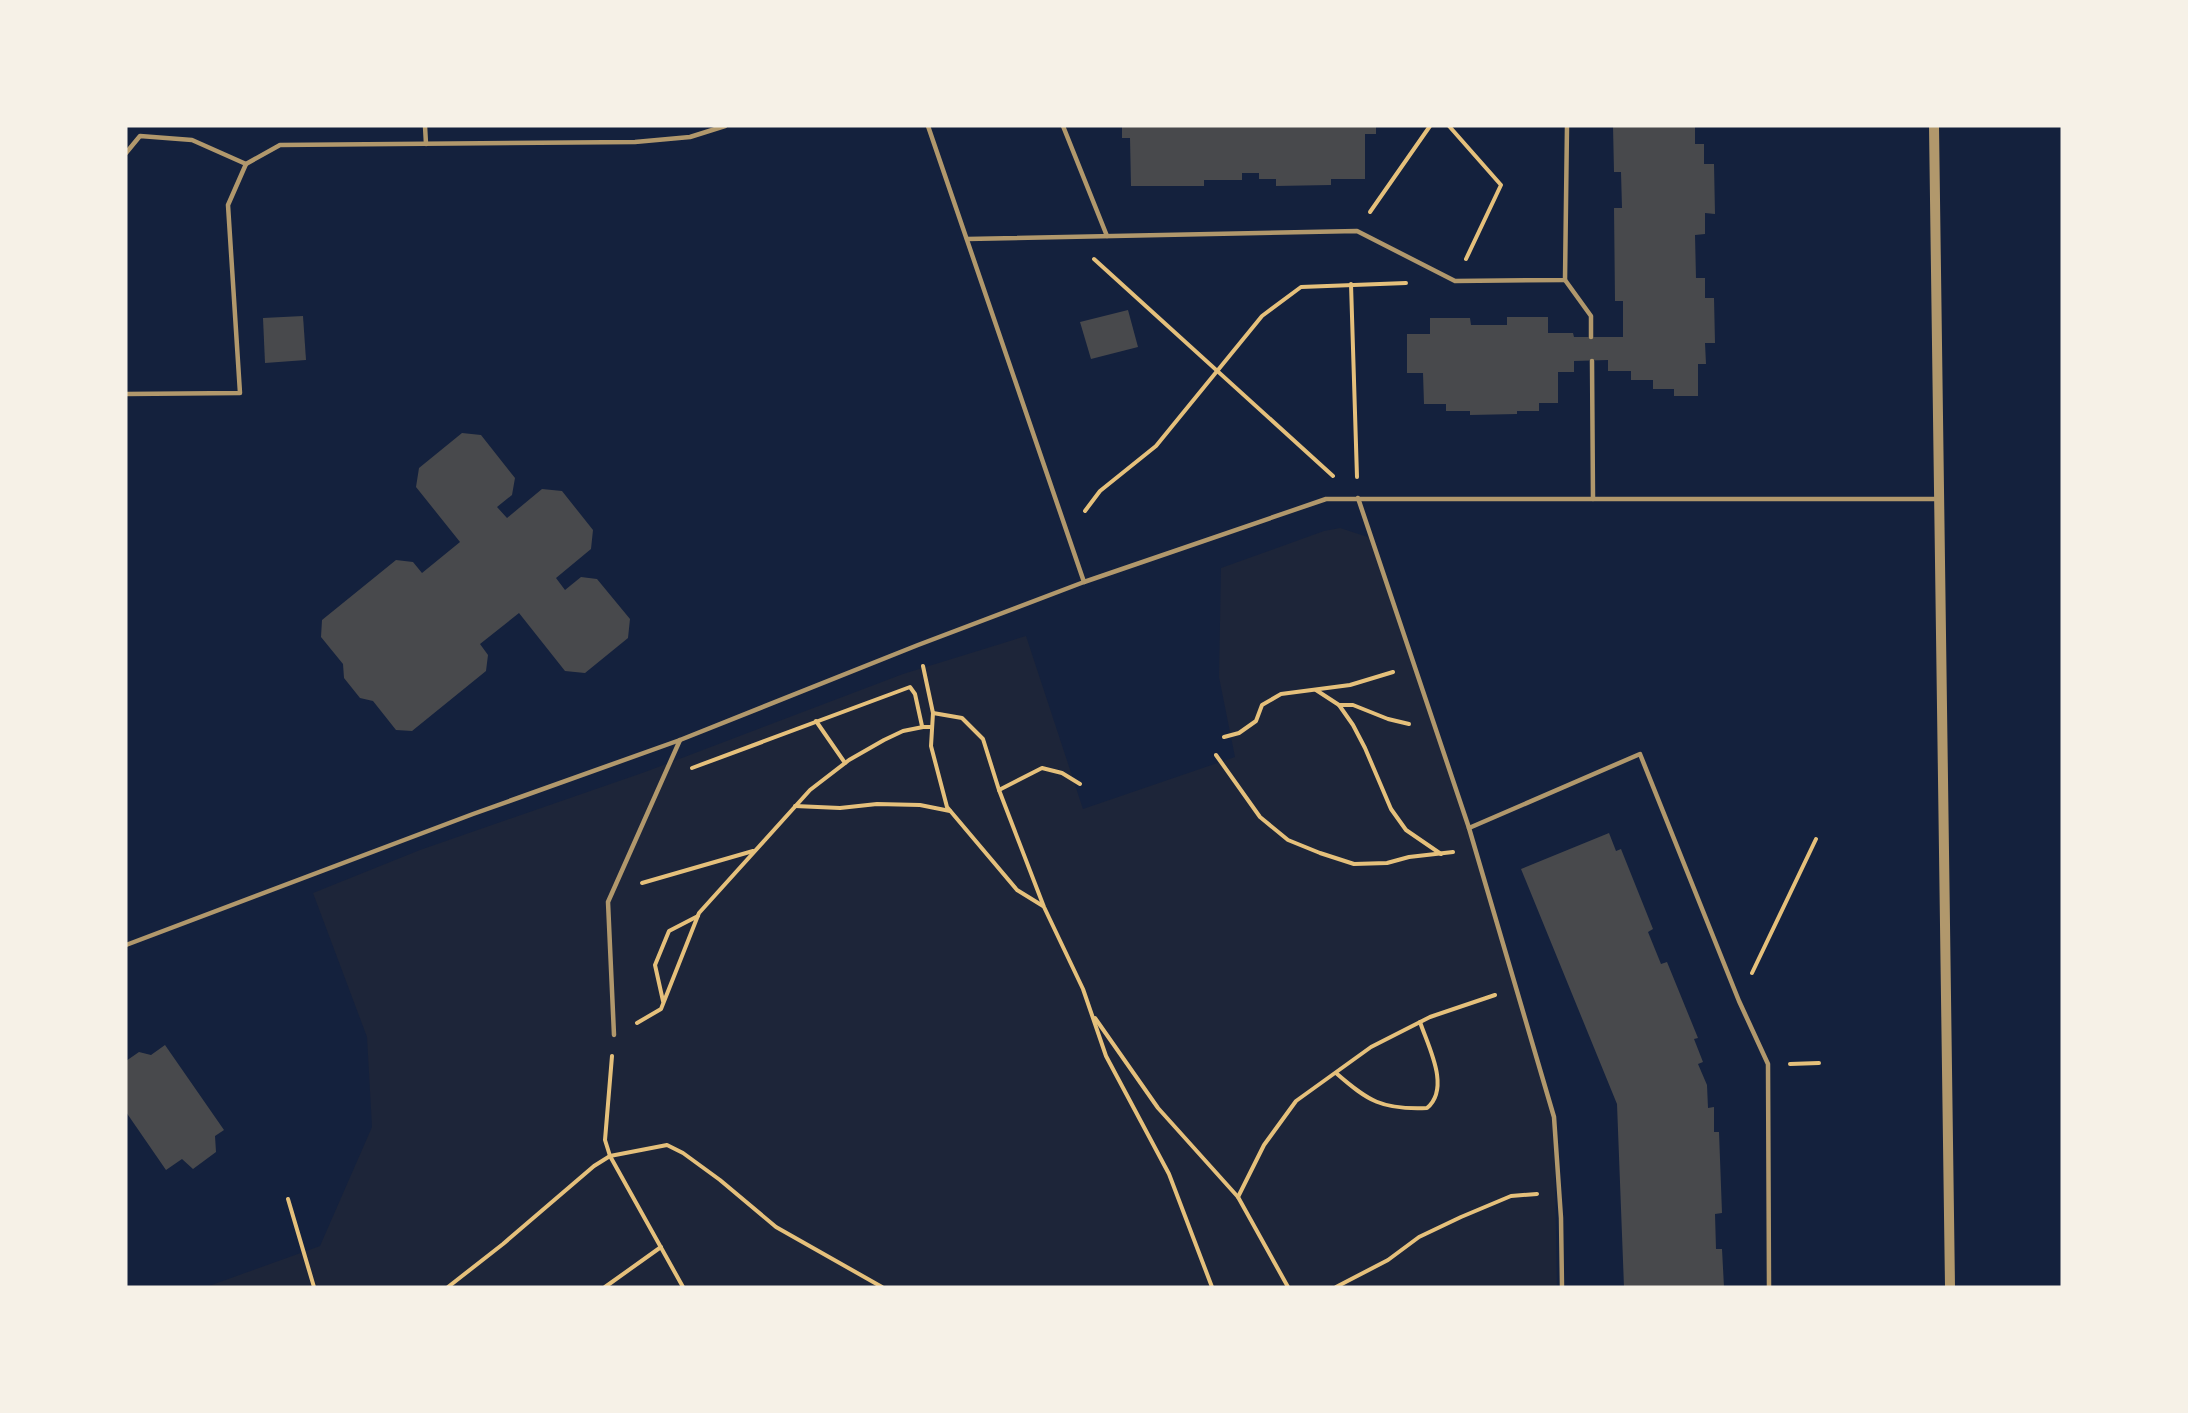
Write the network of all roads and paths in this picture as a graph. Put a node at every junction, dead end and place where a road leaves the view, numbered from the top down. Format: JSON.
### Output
{"nodes":[{"id":1,"x":425,"y":126,"type":"edge"},
{"id":2,"x":725,"y":126,"type":"edge"},
{"id":3,"x":928,"y":126,"type":"edge"},
{"id":4,"x":1063,"y":126,"type":"edge"},
{"id":5,"x":1430,"y":126,"type":"edge"},
{"id":6,"x":1449,"y":126,"type":"edge"},
{"id":7,"x":1567,"y":126,"type":"edge"},
{"id":8,"x":1935,"y":126,"type":"edge"},
{"id":9,"x":426,"y":144,"type":"junction"},
{"id":10,"x":126,"y":153,"type":"edge"},
{"id":11,"x":246,"y":164,"type":"junction"},
{"id":12,"x":1357,"y":231,"type":"junction"},
{"id":13,"x":1069,"y":236,"type":"junction"},
{"id":14,"x":1107,"y":236,"type":"junction"},
{"id":15,"x":967,"y":238,"type":"junction"},
{"id":16,"x":1565,"y":280,"type":"junction"},
{"id":17,"x":1455,"y":281,"type":"junction"},
{"id":18,"x":1409,"y":282,"type":"dead end"},
{"id":19,"x":1351,"y":284,"type":"junction"},
{"id":20,"x":1591,"y":338,"type":"dead end"},
{"id":21,"x":1592,"y":361,"type":"dead end"},
{"id":22,"x":1219,"y":372,"type":"junction"},
{"id":23,"x":126,"y":394,"type":"edge"},
{"id":24,"x":1358,"y":498,"type":"junction"},
{"id":25,"x":1593,"y":499,"type":"junction"},
{"id":26,"x":1940,"y":499,"type":"junction"},
{"id":27,"x":1067,"y":531,"type":"junction"},
{"id":28,"x":1084,"y":582,"type":"junction"},
{"id":29,"x":918,"y":645,"type":"junction"},
{"id":30,"x":1414,"y":666,"type":"junction"},
{"id":31,"x":1314,"y":689,"type":"junction"},
{"id":32,"x":1339,"y":705,"type":"junction"},
{"id":33,"x":933,"y":713,"type":"junction"},
{"id":34,"x":816,"y":721,"type":"junction"},
{"id":35,"x":1434,"y":724,"type":"junction"},
{"id":36,"x":922,"y":726,"type":"junction"},
{"id":37,"x":932,"y":728,"type":"junction"},
{"id":38,"x":1224,"y":737,"type":"dead end"},
{"id":39,"x":680,"y":740,"type":"junction"},
{"id":40,"x":1216,"y":755,"type":"dead end"},
{"id":41,"x":845,"y":763,"type":"junction"},
{"id":42,"x":663,"y":778,"type":"junction"},
{"id":43,"x":1080,"y":784,"type":"dead end"},
{"id":44,"x":999,"y":790,"type":"junction"},
{"id":45,"x":795,"y":806,"type":"junction"},
{"id":46,"x":951,"y":812,"type":"junction"},
{"id":47,"x":1469,"y":828,"type":"junction"},
{"id":48,"x":1816,"y":839,"type":"dead end"},
{"id":49,"x":1474,"y":847,"type":"junction"},
{"id":50,"x":754,"y":850,"type":"junction"},
{"id":51,"x":1441,"y":854,"type":"junction"},
{"id":52,"x":613,"y":892,"type":"junction"},
{"id":53,"x":1044,"y":907,"type":"junction"},
{"id":54,"x":698,"y":916,"type":"junction"},
{"id":55,"x":126,"y":945,"type":"edge"},
{"id":56,"x":1516,"y":988,"type":"junction"},
{"id":57,"x":1739,"y":1001,"type":"junction"},
{"id":58,"x":664,"y":1003,"type":"junction"},
{"id":59,"x":1092,"y":1014,"type":"junction"},
{"id":60,"x":1420,"y":1022,"type":"junction"},
{"id":61,"x":614,"y":1035,"type":"junction"},
{"id":62,"x":1336,"y":1073,"type":"junction"},
{"id":63,"x":610,"y":1156,"type":"junction"},
{"id":64,"x":1559,"y":1192,"type":"junction"},
{"id":65,"x":1238,"y":1197,"type":"junction"},
{"id":66,"x":288,"y":1198,"type":"dead end"},
{"id":67,"x":661,"y":1247,"type":"junction"},
{"id":68,"x":314,"y":1287,"type":"edge"},
{"id":69,"x":448,"y":1287,"type":"edge"},
{"id":70,"x":605,"y":1287,"type":"edge"},
{"id":71,"x":683,"y":1287,"type":"edge"},
{"id":72,"x":882,"y":1287,"type":"edge"},
{"id":73,"x":1212,"y":1287,"type":"edge"},
{"id":74,"x":1288,"y":1287,"type":"edge"},
{"id":75,"x":1336,"y":1287,"type":"edge"},
{"id":76,"x":1562,"y":1287,"type":"edge"},
{"id":77,"x":1768,"y":1287,"type":"edge"},
{"id":78,"x":1950,"y":1287,"type":"edge"}],
"edges":[{"from":1,"to":9,"type":"lane"},
{"from":2,"to":9,"type":"lane"},
{"from":3,"to":15,"type":"lane"},
{"from":4,"to":14,"type":"lane"},
{"from":5,"to":12,"type":"path"},
{"from":6,"to":17,"type":"path"},
{"from":7,"to":16,"type":"lane"},
{"from":8,"to":26,"type":"street"},
{"from":9,"to":11,"type":"lane"},
{"from":10,"to":11,"type":"lane"},
{"from":11,"to":23,"type":"lane"},
{"from":12,"to":14,"type":"lane"},
{"from":12,"to":17,"type":"lane"},
{"from":13,"to":14,"type":"lane"},
{"from":13,"to":15,"type":"lane"},
{"from":13,"to":22,"type":"path"},
{"from":15,"to":27,"type":"lane"},
{"from":16,"to":17,"type":"lane"},
{"from":16,"to":20,"type":"lane"},
{"from":18,"to":19,"type":"path"},
{"from":19,"to":22,"type":"path"},
{"from":19,"to":24,"type":"path"},
{"from":21,"to":25,"type":"lane"},
{"from":22,"to":24,"type":"path"},
{"from":22,"to":27,"type":"path"},
{"from":24,"to":25,"type":"lane"},
{"from":24,"to":28,"type":"lane"},
{"from":24,"to":30,"type":"lane"},
{"from":25,"to":26,"type":"lane"},
{"from":26,"to":78,"type":"street"},
{"from":27,"to":28,"type":"lane"},
{"from":28,"to":29,"type":"lane"},
{"from":29,"to":33,"type":"path"},
{"from":29,"to":39,"type":"lane"},
{"from":30,"to":31,"type":"path"},
{"from":30,"to":35,"type":"lane"},
{"from":31,"to":32,"type":"path"},
{"from":31,"to":38,"type":"path"},
{"from":32,"to":35,"type":"path"},
{"from":32,"to":51,"type":"path"},
{"from":33,"to":37,"type":"path"},
{"from":33,"to":44,"type":"path"},
{"from":34,"to":36,"type":"path"},
{"from":34,"to":41,"type":"path"},
{"from":34,"to":42,"type":"path"},
{"from":35,"to":47,"type":"lane"},
{"from":36,"to":37,"type":"path"},
{"from":36,"to":41,"type":"path"},
{"from":37,"to":46,"type":"path"},
{"from":39,"to":42,"type":"lane"},
{"from":39,"to":55,"type":"lane"},
{"from":40,"to":51,"type":"path"},
{"from":41,"to":45,"type":"path"},
{"from":42,"to":52,"type":"lane"},
{"from":43,"to":44,"type":"path"},
{"from":44,"to":53,"type":"path"},
{"from":45,"to":46,"type":"path"},
{"from":45,"to":50,"type":"path"},
{"from":46,"to":53,"type":"path"},
{"from":47,"to":49,"type":"lane"},
{"from":47,"to":57,"type":"lane"},
{"from":48,"to":57,"type":"path"},
{"from":49,"to":51,"type":"path"},
{"from":49,"to":56,"type":"lane"},
{"from":50,"to":52,"type":"path"},
{"from":50,"to":54,"type":"path"},
{"from":52,"to":61,"type":"lane"},
{"from":53,"to":59,"type":"path"},
{"from":54,"to":58,"type":"path"},
{"from":54,"to":58,"type":"path"},
{"from":56,"to":60,"type":"path"},
{"from":56,"to":64,"type":"lane"},
{"from":57,"to":77,"type":"lane"},
{"from":58,"to":61,"type":"path"},
{"from":59,"to":65,"type":"path"},
{"from":59,"to":73,"type":"path"},
{"from":60,"to":62,"type":"path"},
{"from":60,"to":62,"type":"path"},
{"from":61,"to":63,"type":"path"},
{"from":62,"to":65,"type":"path"},
{"from":63,"to":67,"type":"path"},
{"from":63,"to":69,"type":"path"},
{"from":63,"to":72,"type":"path"},
{"from":64,"to":75,"type":"path"},
{"from":64,"to":76,"type":"lane"},
{"from":65,"to":74,"type":"path"},
{"from":66,"to":68,"type":"path"},
{"from":67,"to":70,"type":"path"},
{"from":67,"to":71,"type":"path"}]}
